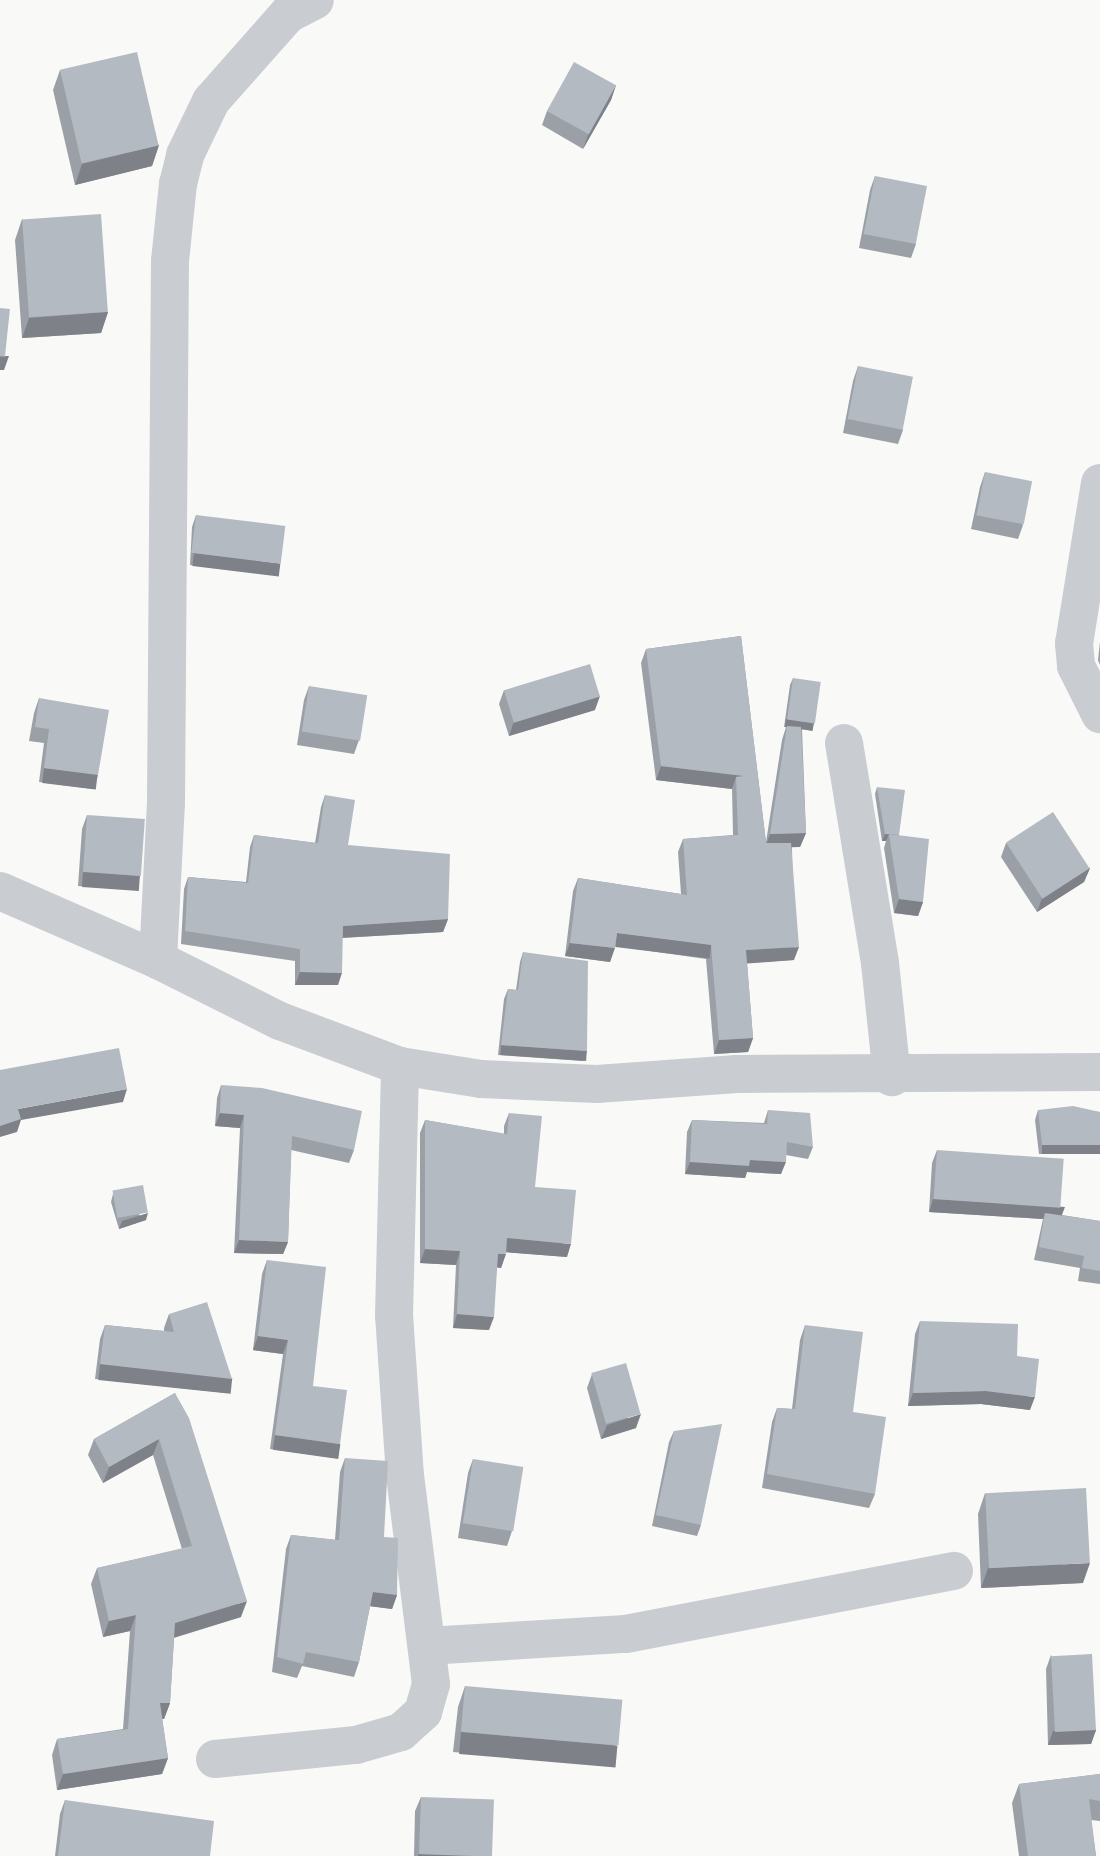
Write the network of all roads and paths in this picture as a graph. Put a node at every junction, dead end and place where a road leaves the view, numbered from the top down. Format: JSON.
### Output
{"nodes":[{"id":1,"x":315,"y":0,"type":"edge"},
{"id":2,"x":1100,"y":483,"type":"edge"},
{"id":3,"x":1100,"y":714,"type":"edge"},
{"id":4,"x":844,"y":743,"type":"dead end"},
{"id":5,"x":0,"y":891,"type":"edge"},
{"id":6,"x":158,"y":960,"type":"junction"},
{"id":7,"x":400,"y":1066,"type":"junction"},
{"id":8,"x":1100,"y":1072,"type":"edge"},
{"id":9,"x":892,"y":1077,"type":"junction"},
{"id":10,"x":954,"y":1571,"type":"dead end"},
{"id":11,"x":427,"y":1646,"type":"junction"},
{"id":12,"x":215,"y":1759,"type":"dead end"}],
"edges":[{"from":1,"to":6,"type":"street"},
{"from":2,"to":3,"type":"street"},
{"from":4,"to":9,"type":"street"},
{"from":5,"to":6,"type":"street"},
{"from":6,"to":7,"type":"street"},
{"from":7,"to":9,"type":"street"},
{"from":7,"to":11,"type":"street"},
{"from":8,"to":9,"type":"street"},
{"from":10,"to":11,"type":"street"},
{"from":11,"to":12,"type":"street"}]}
